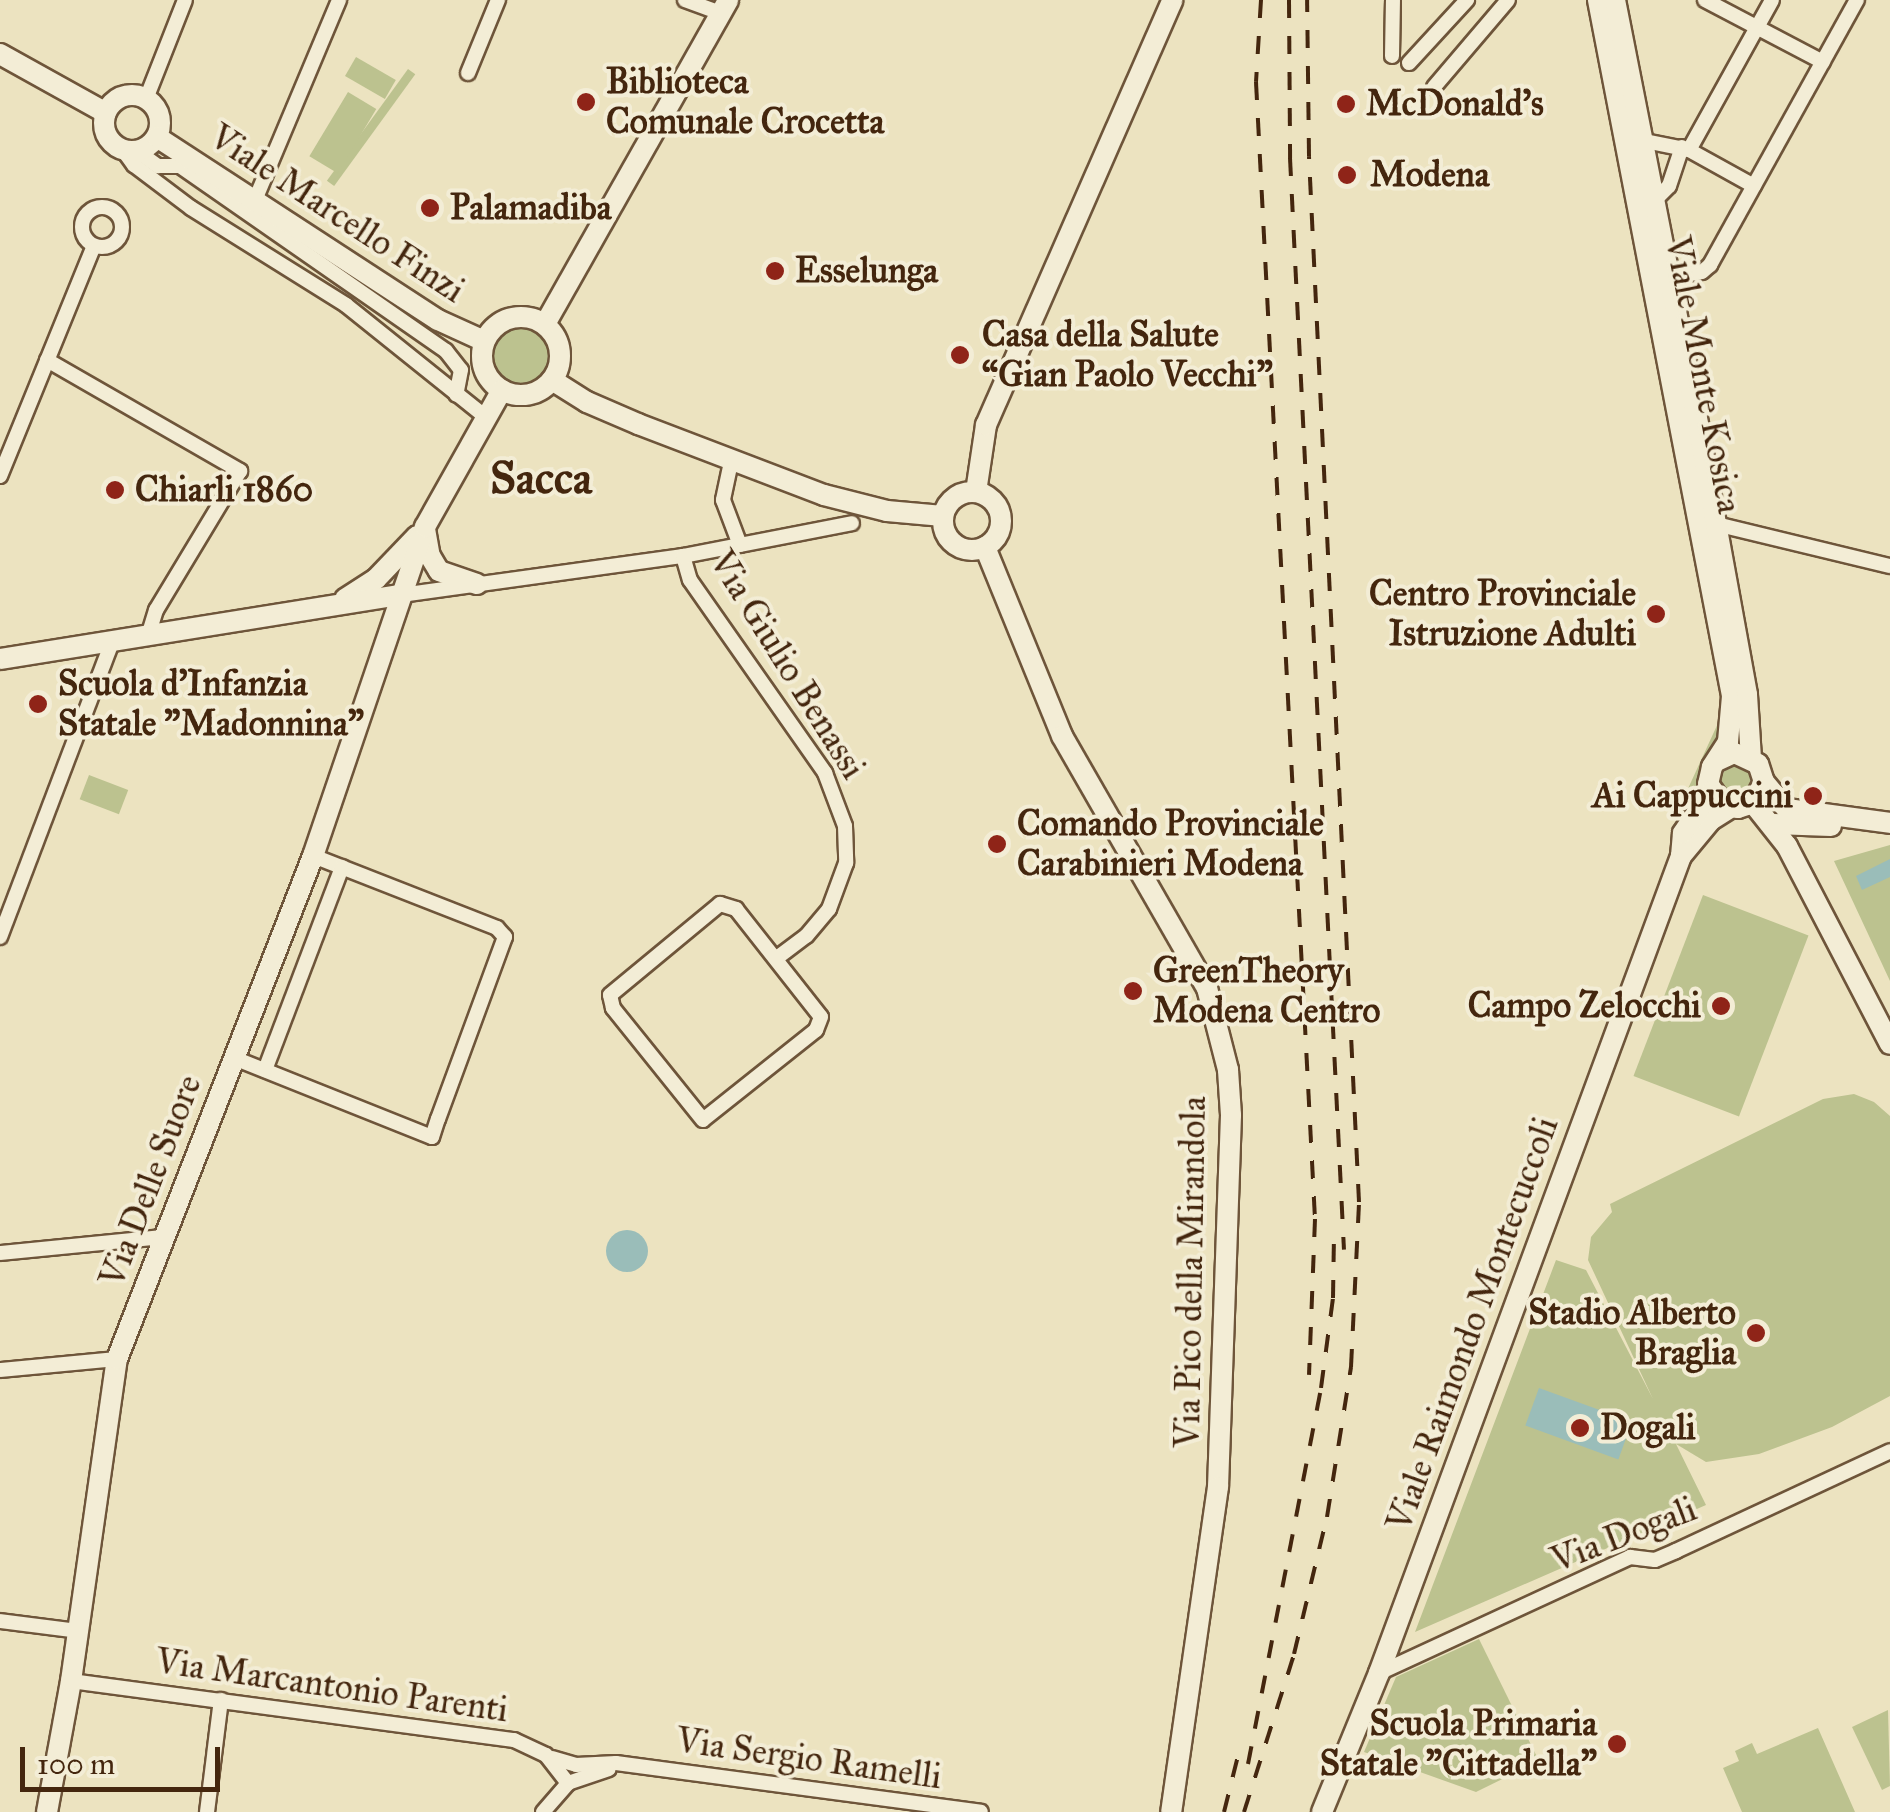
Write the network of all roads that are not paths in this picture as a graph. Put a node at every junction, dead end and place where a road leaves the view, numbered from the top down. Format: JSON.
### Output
{"nodes":[{"id":1,"x":186,"y":0,"type":"edge"},
{"id":2,"x":339,"y":0,"type":"edge"},
{"id":3,"x":498,"y":0,"type":"edge"},
{"id":4,"x":685,"y":0,"type":"edge"},
{"id":5,"x":1172,"y":0,"type":"edge"},
{"id":6,"x":1393,"y":0,"type":"edge"},
{"id":7,"x":1467,"y":0,"type":"edge"},
{"id":8,"x":1508,"y":0,"type":"edge"},
{"id":9,"x":1598,"y":0,"type":"edge"},
{"id":10,"x":1615,"y":0,"type":"edge"},
{"id":11,"x":1707,"y":0,"type":"edge"},
{"id":12,"x":1772,"y":0,"type":"edge"},
{"id":13,"x":1857,"y":0,"type":"edge"},
{"id":14,"x":724,"y":7,"type":"edge"},
{"id":15,"x":1758,"y":26,"type":"junction"},
{"id":16,"x":0,"y":54,"type":"edge"},
{"id":17,"x":1392,"y":56,"type":"dead end"},
{"id":18,"x":1823,"y":62,"type":"junction"},
{"id":19,"x":1409,"y":63,"type":"dead end"},
{"id":20,"x":468,"y":72,"type":"dead end"},
{"id":21,"x":1434,"y":87,"type":"dead end"},
{"id":22,"x":146,"y":99,"type":"junction"},
{"id":23,"x":106,"y":113,"type":"junction"},
{"id":24,"x":157,"y":138,"type":"junction"},
{"id":25,"x":1634,"y":138,"type":"junction"},
{"id":26,"x":1686,"y":149,"type":"junction"},
{"id":27,"x":130,"y":151,"type":"junction"},
{"id":28,"x":158,"y":166,"type":"junction"},
{"id":29,"x":1754,"y":186,"type":"junction"},
{"id":30,"x":1656,"y":199,"type":"junction"},
{"id":31,"x":254,"y":200,"type":"junction"},
{"id":32,"x":192,"y":208,"type":"junction"},
{"id":33,"x":94,"y":246,"type":"dead end"},
{"id":34,"x":1670,"y":277,"type":"junction"},
{"id":35,"x":545,"y":324,"type":"junction"},
{"id":36,"x":484,"y":341,"type":"junction"},
{"id":37,"x":47,"y":360,"type":"junction"},
{"id":38,"x":552,"y":380,"type":"junction"},
{"id":39,"x":502,"y":390,"type":"junction"},
{"id":40,"x":456,"y":395,"type":"junction"},
{"id":41,"x":486,"y":418,"type":"junction"},
{"id":42,"x":732,"y":462,"type":"junction"},
{"id":43,"x":0,"y":476,"type":"edge"},
{"id":44,"x":976,"y":492,"type":"junction"},
{"id":45,"x":943,"y":516,"type":"junction"},
{"id":46,"x":852,"y":523,"type":"dead end"},
{"id":47,"x":1716,"y":524,"type":"junction"},
{"id":48,"x":425,"y":527,"type":"junction"},
{"id":49,"x":740,"y":545,"type":"junction"},
{"id":50,"x":984,"y":547,"type":"junction"},
{"id":51,"x":683,"y":556,"type":"junction"},
{"id":52,"x":1890,"y":566,"type":"edge"},
{"id":53,"x":476,"y":584,"type":"junction"},
{"id":54,"x":401,"y":595,"type":"junction"},
{"id":55,"x":330,"y":607,"type":"junction"},
{"id":56,"x":148,"y":637,"type":"junction"},
{"id":57,"x":112,"y":642,"type":"junction"},
{"id":58,"x":0,"y":658,"type":"edge"},
{"id":59,"x":1751,"y":758,"type":"junction"},
{"id":60,"x":1717,"y":760,"type":"junction"},
{"id":61,"x":1764,"y":782,"type":"junction"},
{"id":62,"x":1711,"y":792,"type":"junction"},
{"id":63,"x":1753,"y":803,"type":"junction"},
{"id":64,"x":1730,"y":808,"type":"junction"},
{"id":65,"x":1880,"y":823,"type":"edge"},
{"id":66,"x":1774,"y":824,"type":"junction"},
{"id":67,"x":313,"y":856,"type":"junction"},
{"id":68,"x":1681,"y":856,"type":"junction"},
{"id":69,"x":342,"y":867,"type":"junction"},
{"id":70,"x":0,"y":937,"type":"edge"},
{"id":71,"x":777,"y":958,"type":"junction"},
{"id":72,"x":1890,"y":1044,"type":"edge"},
{"id":73,"x":234,"y":1058,"type":"junction"},
{"id":74,"x":264,"y":1070,"type":"junction"},
{"id":75,"x":163,"y":1237,"type":"junction"},
{"id":76,"x":0,"y":1253,"type":"edge"},
{"id":77,"x":116,"y":1359,"type":"junction"},
{"id":78,"x":0,"y":1370,"type":"edge"},
{"id":79,"x":1890,"y":1450,"type":"edge"},
{"id":80,"x":0,"y":1621,"type":"edge"},
{"id":81,"x":78,"y":1631,"type":"junction"},
{"id":82,"x":1379,"y":1673,"type":"junction"},
{"id":83,"x":71,"y":1681,"type":"junction"},
{"id":84,"x":221,"y":1700,"type":"junction"},
{"id":85,"x":546,"y":1756,"type":"junction"},
{"id":86,"x":629,"y":1765,"type":"junction"},
{"id":87,"x":568,"y":1783,"type":"junction"},
{"id":88,"x":47,"y":1812,"type":"edge"},
{"id":89,"x":206,"y":1812,"type":"edge"},
{"id":90,"x":542,"y":1812,"type":"edge"},
{"id":91,"x":978,"y":1812,"type":"edge"},
{"id":92,"x":1172,"y":1812,"type":"edge"},
{"id":93,"x":1322,"y":1812,"type":"edge"}],
"edges":[{"from":1,"to":22,"type":"street"},
{"from":2,"to":31,"type":"street"},
{"from":3,"to":20,"type":"street"},
{"from":4,"to":14,"type":"street"},
{"from":5,"to":44,"type":"street"},
{"from":6,"to":17,"type":"street"},
{"from":7,"to":19,"type":"street"},
{"from":8,"to":21,"type":"street"},
{"from":9,"to":25,"type":"street","name":"Viale Monte Kosica"},
{"from":10,"to":25,"type":"street","name":"Viale Monte Kosica"},
{"from":11,"to":15,"type":"street"},
{"from":12,"to":15,"type":"street"},
{"from":13,"to":18,"type":"street"},
{"from":14,"to":35,"type":"street"},
{"from":15,"to":18,"type":"street"},
{"from":15,"to":26,"type":"street"},
{"from":16,"to":23,"type":"street"},
{"from":18,"to":29,"type":"street"},
{"from":22,"to":23,"type":"street"},
{"from":22,"to":24,"type":"street"},
{"from":23,"to":27,"type":"street"},
{"from":24,"to":27,"type":"street"},
{"from":24,"to":31,"type":"street","name":"Viale Marcello Finzi"},
{"from":25,"to":26,"type":"street"},
{"from":25,"to":30,"type":"street","name":"Viale Monte Kosica"},
{"from":25,"to":60,"type":"street","name":"Viale Monte Kosica"},
{"from":26,"to":29,"type":"street"},
{"from":26,"to":30,"type":"street"},
{"from":27,"to":28,"type":"street"},
{"from":27,"to":32,"type":"street"},
{"from":28,"to":32,"type":"street"},
{"from":28,"to":40,"type":"street"},
{"from":29,"to":34,"type":"street"},
{"from":30,"to":34,"type":"street","name":"Viale Monte Kosica"},
{"from":31,"to":36,"type":"street","name":"Viale Marcello Finzi"},
{"from":32,"to":40,"type":"street"},
{"from":33,"to":37,"type":"street"},
{"from":34,"to":47,"type":"street","name":"Viale Monte Kosica"},
{"from":35,"to":36,"type":"street"},
{"from":35,"to":38,"type":"street"},
{"from":36,"to":39,"type":"street"},
{"from":37,"to":43,"type":"street"},
{"from":37,"to":56,"type":"street"},
{"from":38,"to":39,"type":"street"},
{"from":38,"to":42,"type":"street"},
{"from":39,"to":41,"type":"street"},
{"from":40,"to":41,"type":"street"},
{"from":41,"to":48,"type":"street"},
{"from":42,"to":45,"type":"street"},
{"from":42,"to":49,"type":"street"},
{"from":44,"to":45,"type":"street"},
{"from":44,"to":50,"type":"street"},
{"from":45,"to":50,"type":"street"},
{"from":46,"to":49,"type":"street"},
{"from":47,"to":52,"type":"street"},
{"from":47,"to":59,"type":"street","name":"Viale Monte Kosica"},
{"from":48,"to":53,"type":"street"},
{"from":48,"to":54,"type":"street","name":"Via Delle Suore"},
{"from":48,"to":55,"type":"street"},
{"from":49,"to":51,"type":"street"},
{"from":50,"to":92,"type":"street","name":"Via Pico della Mirandola"},
{"from":51,"to":53,"type":"street"},
{"from":51,"to":71,"type":"street","name":"Via Giulio Benassi"},
{"from":53,"to":54,"type":"street"},
{"from":54,"to":55,"type":"street"},
{"from":54,"to":67,"type":"street","name":"Via Delle Suore"},
{"from":55,"to":56,"type":"street"},
{"from":56,"to":57,"type":"street"},
{"from":57,"to":58,"type":"street"},
{"from":57,"to":70,"type":"street"},
{"from":59,"to":60,"type":"street"},
{"from":59,"to":61,"type":"street","name":"Viale Monte Kosica"},
{"from":60,"to":62,"type":"street","name":"Viale Monte Kosica"},
{"from":61,"to":63,"type":"street"},
{"from":61,"to":65,"type":"street"},
{"from":62,"to":64,"type":"street"},
{"from":62,"to":68,"type":"street","name":"Viale Raimondo Montecuccoli"},
{"from":63,"to":64,"type":"street"},
{"from":63,"to":66,"type":"street"},
{"from":64,"to":68,"type":"street","name":"Viale Raimondo Montecuccoli"},
{"from":65,"to":66,"type":"street"},
{"from":66,"to":72,"type":"street"},
{"from":67,"to":69,"type":"street"},
{"from":67,"to":73,"type":"street","name":"Via Delle Suore"},
{"from":68,"to":82,"type":"street","name":"Viale Raimondo Montecuccoli"},
{"from":69,"to":74,"type":"street"},
{"from":69,"to":74,"type":"street"},
{"from":71,"to":71,"type":"street"},
{"from":73,"to":74,"type":"street"},
{"from":73,"to":75,"type":"street","name":"Via Delle Suore"},
{"from":75,"to":76,"type":"street"},
{"from":75,"to":77,"type":"street","name":"Via Delle Suore"},
{"from":77,"to":78,"type":"street"},
{"from":77,"to":81,"type":"street","name":"Via Delle Suore"},
{"from":79,"to":82,"type":"street","name":"Via Dogali"},
{"from":80,"to":81,"type":"street"},
{"from":81,"to":83,"type":"street","name":"Via Delle Suore"},
{"from":82,"to":93,"type":"street","name":"Viale Raimondo Montecuccoli"},
{"from":83,"to":84,"type":"street","name":"Via Marcantonio Parenti"},
{"from":83,"to":88,"type":"street","name":"Via Delle Suore"},
{"from":84,"to":85,"type":"street","name":"Via Marcantonio Parenti"},
{"from":84,"to":89,"type":"street"},
{"from":85,"to":86,"type":"street","name":"Via Sergio Ramelli"},
{"from":85,"to":87,"type":"street","name":"Via Marcantonio Parenti"},
{"from":86,"to":87,"type":"street","name":"Via Sergio Ramelli"},
{"from":86,"to":91,"type":"street","name":"Via Sergio Ramelli"},
{"from":87,"to":90,"type":"street"}]}
